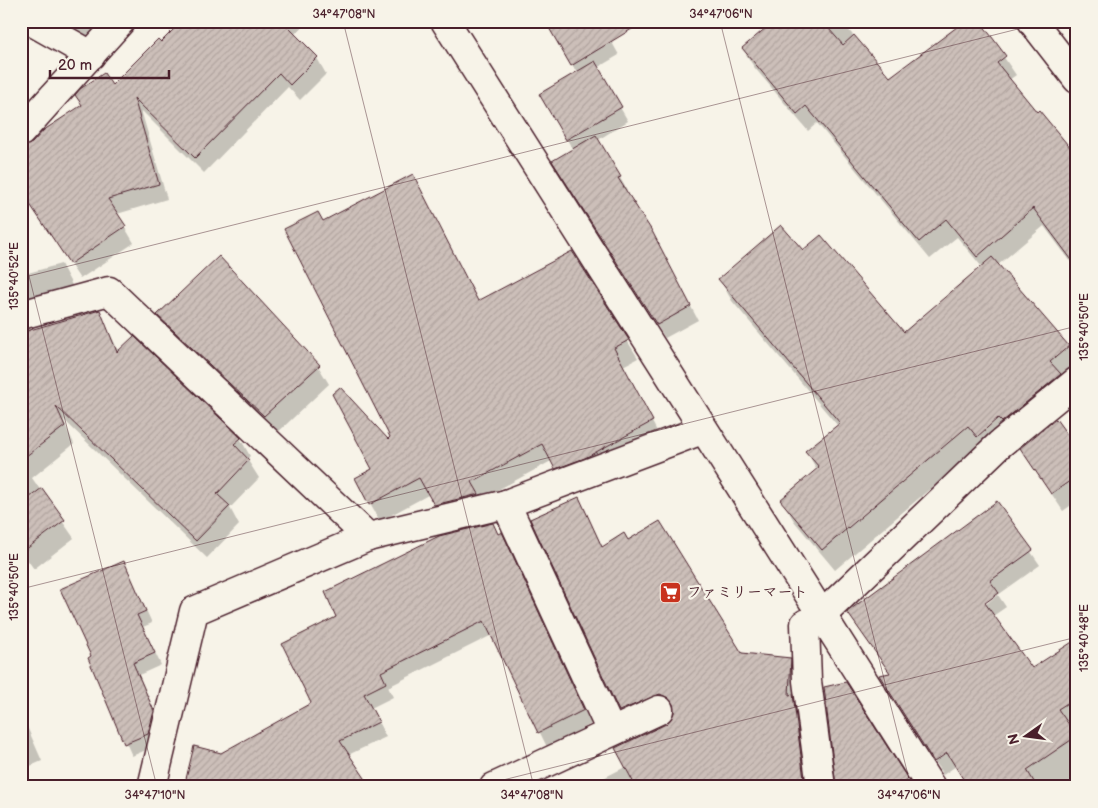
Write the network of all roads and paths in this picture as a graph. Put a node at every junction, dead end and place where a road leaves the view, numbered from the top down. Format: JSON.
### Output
{"nodes":[{"id":1,"x":31,"y":21,"type":"edge"},
{"id":2,"x":120,"y":21,"type":"edge"},
{"id":3,"x":445,"y":21,"type":"edge"},
{"id":4,"x":1032,"y":21,"type":"edge"},
{"id":5,"x":91,"y":55,"type":"junction"},
{"id":6,"x":1077,"y":79,"type":"edge"},
{"id":7,"x":21,"y":132,"type":"edge"},
{"id":8,"x":21,"y":315,"type":"edge"},
{"id":9,"x":1077,"y":381,"type":"edge"},
{"id":10,"x":702,"y":430,"type":"junction"},
{"id":11,"x":506,"y":504,"type":"junction"},
{"id":12,"x":368,"y":537,"type":"junction"},
{"id":13,"x":822,"y":615,"type":"junction"},
{"id":14,"x":660,"y":710,"type":"dead end"},
{"id":15,"x":611,"y":731,"type":"junction"},
{"id":16,"x":152,"y":787,"type":"edge"},
{"id":17,"x":494,"y":787,"type":"edge"},
{"id":18,"x":821,"y":787,"type":"edge"},
{"id":19,"x":931,"y":787,"type":"edge"}],
"edges":[{"from":1,"to":5,"type":"street"},
{"from":2,"to":5,"type":"street"},
{"from":3,"to":10,"type":"street"},
{"from":4,"to":6,"type":"street"},
{"from":5,"to":7,"type":"street"},
{"from":8,"to":12,"type":"street"},
{"from":9,"to":13,"type":"street"},
{"from":10,"to":11,"type":"street"},
{"from":10,"to":13,"type":"street"},
{"from":11,"to":12,"type":"street"},
{"from":11,"to":15,"type":"street"},
{"from":12,"to":16,"type":"street"},
{"from":13,"to":18,"type":"street"},
{"from":13,"to":19,"type":"street"},
{"from":14,"to":15,"type":"street"},
{"from":15,"to":17,"type":"street"}]}
